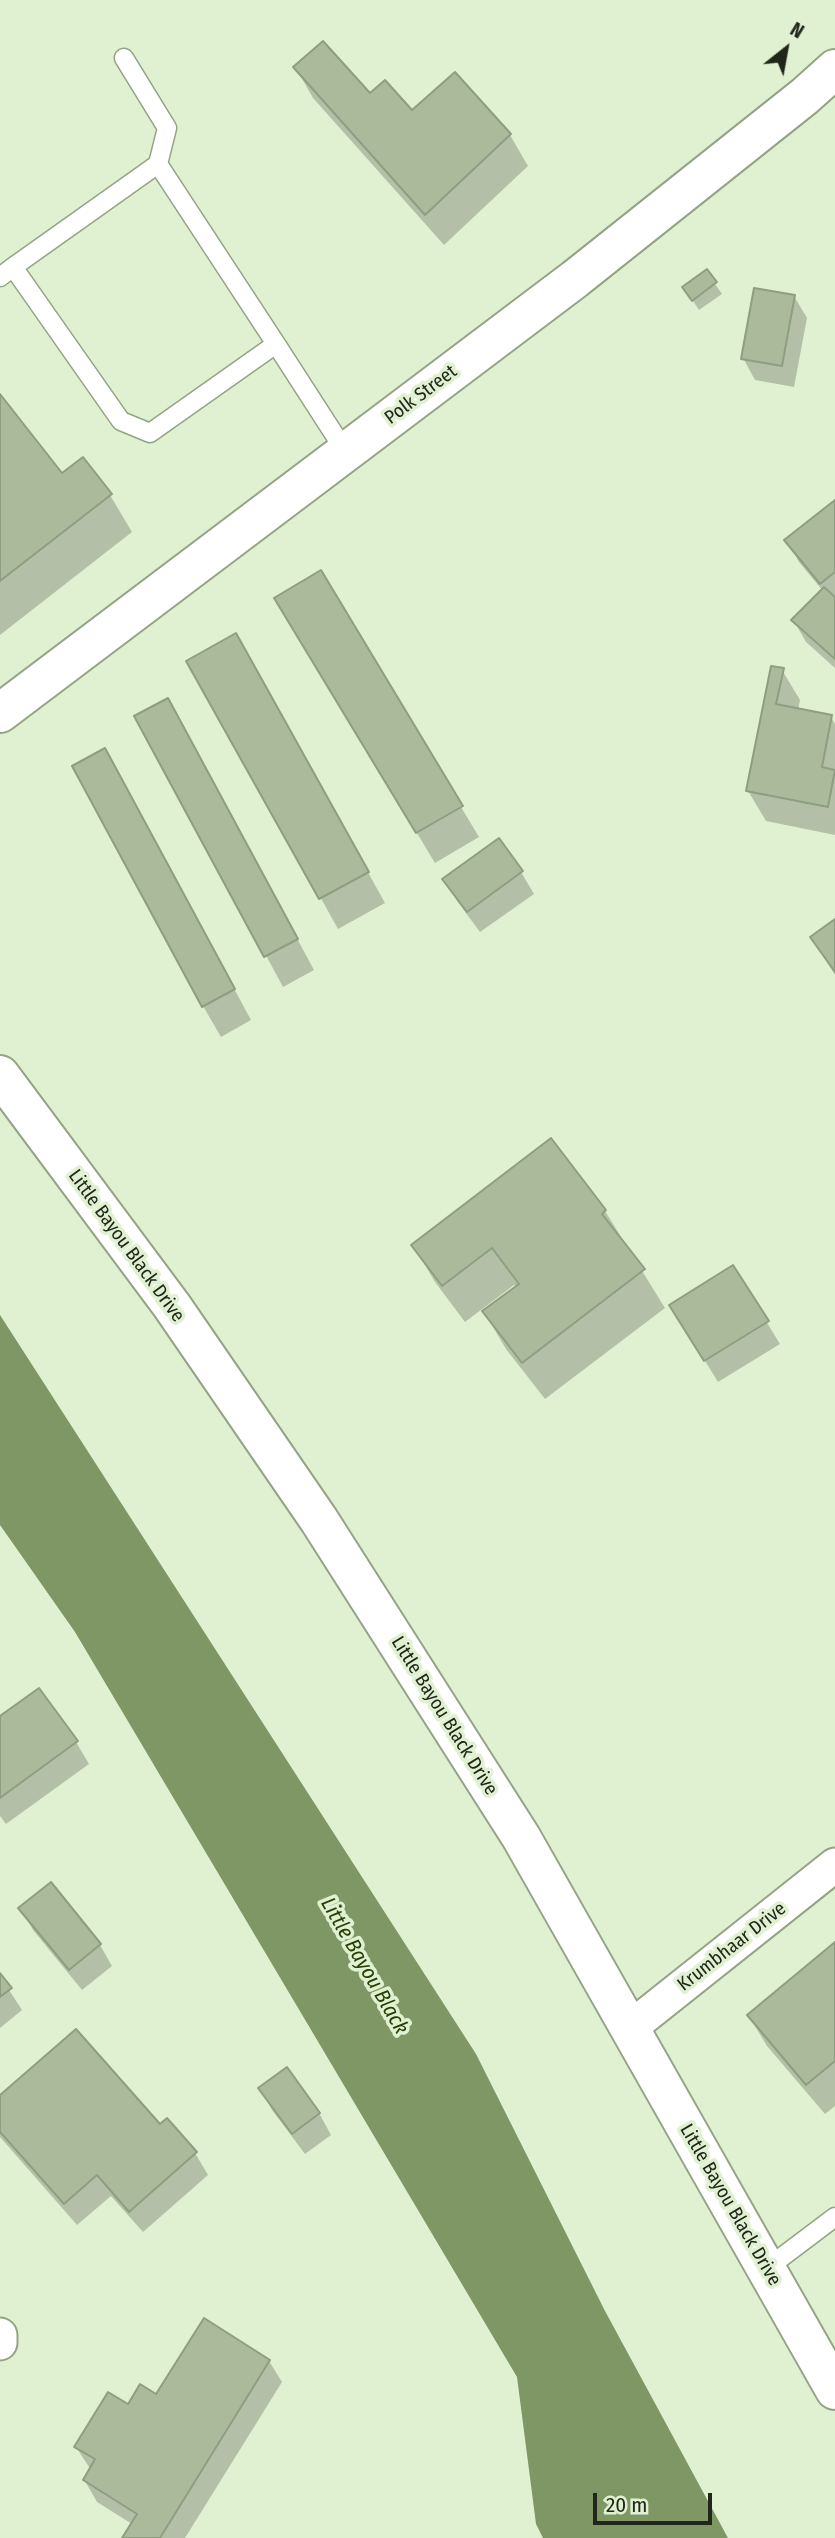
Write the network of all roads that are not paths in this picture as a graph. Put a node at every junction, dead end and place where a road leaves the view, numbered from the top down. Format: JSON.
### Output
{"nodes":[{"id":1,"x":124,"y":58,"type":"dead end"},
{"id":2,"x":835,"y":69,"type":"edge"},
{"id":3,"x":159,"y":164,"type":"junction"},
{"id":4,"x":7,"y":272,"type":"edge"},
{"id":5,"x":276,"y":344,"type":"junction"},
{"id":6,"x":345,"y":451,"type":"junction"},
{"id":7,"x":0,"y":713,"type":"edge"},
{"id":8,"x":0,"y":1075,"type":"edge"},
{"id":9,"x":835,"y":1865,"type":"edge"},
{"id":10,"x":629,"y":2028,"type":"junction"},
{"id":11,"x":835,"y":2217,"type":"edge"},
{"id":12,"x":766,"y":2269,"type":"junction"},
{"id":13,"x":0,"y":2335,"type":"edge"},
{"id":14,"x":0,"y":2343,"type":"edge"},
{"id":15,"x":835,"y":2390,"type":"edge"}],
"edges":[{"from":1,"to":3,"type":"lane"},
{"from":2,"to":6,"type":"main road","name":"Polk Street"},
{"from":3,"to":4,"type":"lane"},
{"from":3,"to":5,"type":"lane"},
{"from":4,"to":5,"type":"lane"},
{"from":5,"to":6,"type":"lane"},
{"from":6,"to":7,"type":"main road","name":"Polk Street"},
{"from":8,"to":10,"type":"main road","name":"Little Bayou Black Drive"},
{"from":9,"to":10,"type":"street","name":"Krumbhaar Drive"},
{"from":10,"to":12,"type":"main road","name":"Little Bayou Black Drive"},
{"from":11,"to":12,"type":"lane"},
{"from":12,"to":15,"type":"main road","name":"Little Bayou Black Drive"},
{"from":13,"to":14,"type":"street"}]}
